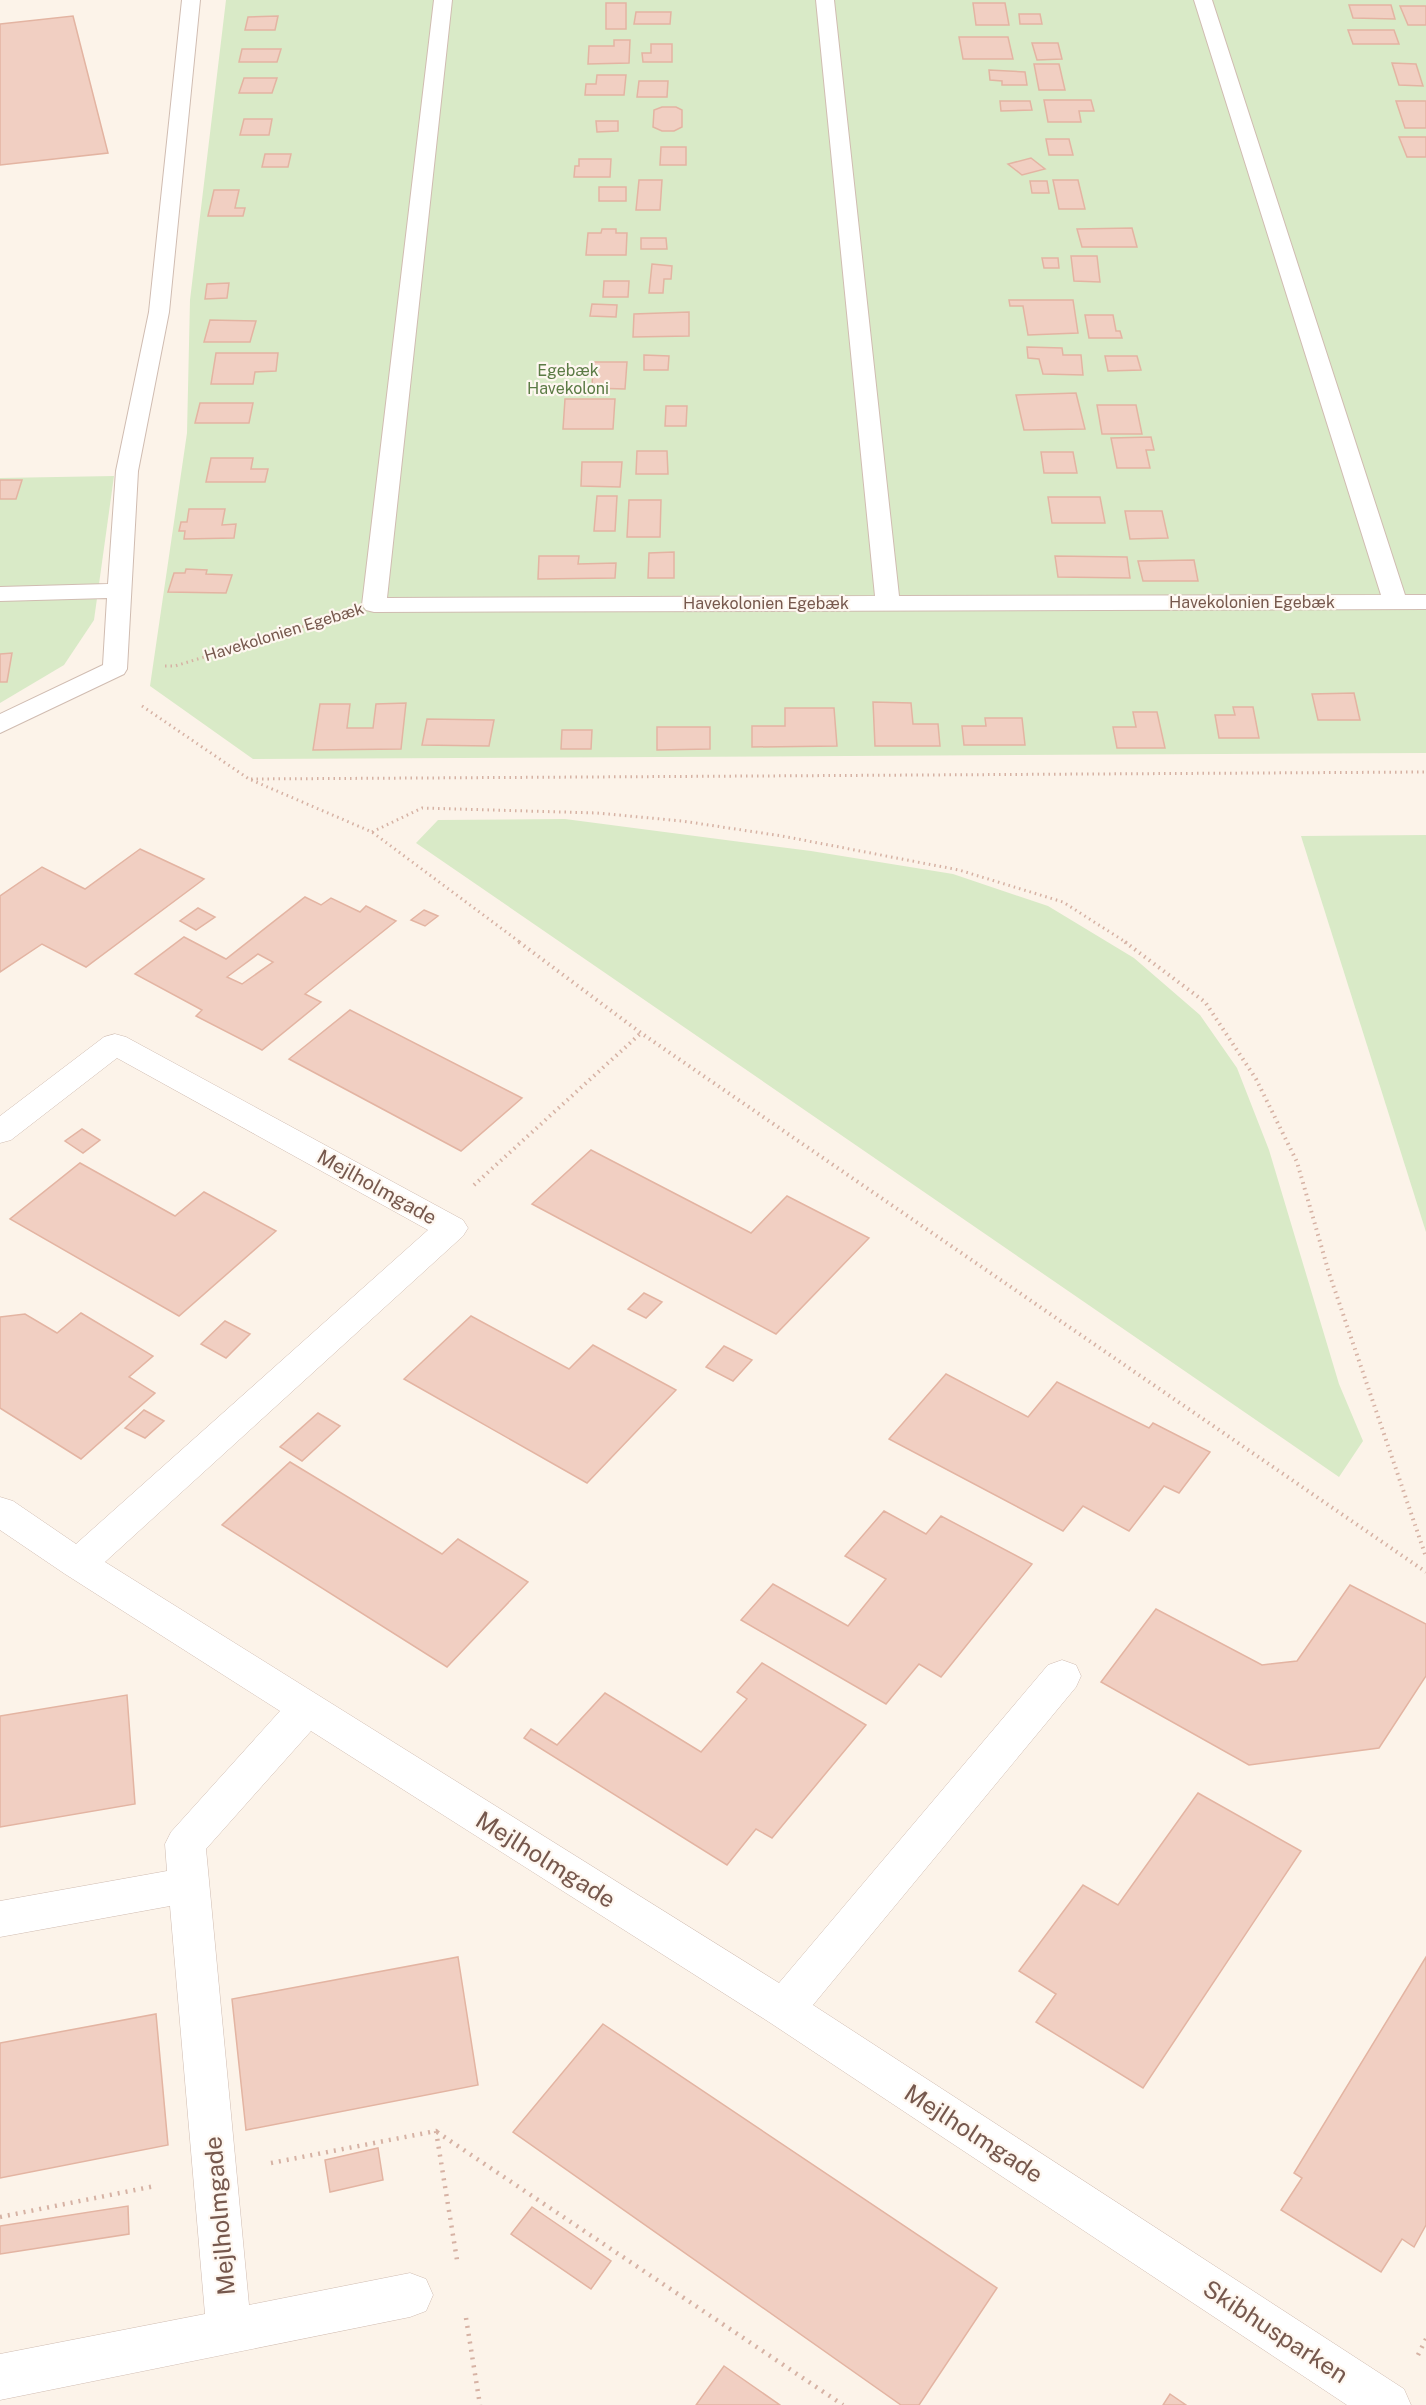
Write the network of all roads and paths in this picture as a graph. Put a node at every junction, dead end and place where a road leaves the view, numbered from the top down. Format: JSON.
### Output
{"nodes":[{"id":1,"x":191,"y":0,"type":"edge"},
{"id":2,"x":443,"y":0,"type":"edge"},
{"id":3,"x":825,"y":0,"type":"edge"},
{"id":4,"x":1203,"y":0,"type":"edge"},
{"id":5,"x":120,"y":591,"type":"junction"},
{"id":6,"x":0,"y":594,"type":"edge"},
{"id":7,"x":1395,"y":602,"type":"junction"},
{"id":8,"x":1426,"y":602,"type":"edge"},
{"id":9,"x":888,"y":603,"type":"junction"},
{"id":10,"x":374,"y":605,"type":"junction"},
{"id":11,"x":115,"y":669,"type":"junction"},
{"id":12,"x":0,"y":725,"type":"edge"},
{"id":13,"x":1426,"y":772,"type":"edge"},
{"id":14,"x":249,"y":779,"type":"junction"},
{"id":15,"x":372,"y":832,"type":"junction"},
{"id":16,"x":641,"y":1033,"type":"junction"},
{"id":17,"x":0,"y":1132,"type":"edge"},
{"id":18,"x":436,"y":1220,"type":"junction"},
{"id":19,"x":0,"y":1511,"type":"edge"},
{"id":20,"x":1426,"y":1557,"type":"edge"},
{"id":21,"x":78,"y":1564,"type":"junction"},
{"id":22,"x":1426,"y":1572,"type":"edge"},
{"id":23,"x":1062,"y":1676,"type":"dead end"},
{"id":24,"x":307,"y":1708,"type":"junction"},
{"id":25,"x":189,"y":1885,"type":"junction"},
{"id":26,"x":0,"y":1919,"type":"edge"},
{"id":27,"x":784,"y":2009,"type":"junction"},
{"id":28,"x":436,"y":2131,"type":"junction"},
{"id":29,"x":216,"y":2174,"type":"junction"},
{"id":30,"x":0,"y":2217,"type":"edge"},
{"id":31,"x":1164,"y":2257,"type":"joint"},
{"id":32,"x":458,"y":2266,"type":"dead end"},
{"id":33,"x":410,"y":2295,"type":"dead end"},
{"id":34,"x":465,"y":2312,"type":"dead end"},
{"id":35,"x":229,"y":2331,"type":"junction"},
{"id":36,"x":0,"y":2377,"type":"edge"},
{"id":37,"x":480,"y":2405,"type":"edge"},
{"id":38,"x":843,"y":2405,"type":"edge"},
{"id":39,"x":1388,"y":2405,"type":"edge"}],
"edges":[{"from":1,"to":5,"type":"lane"},
{"from":2,"to":10,"type":"lane"},
{"from":3,"to":9,"type":"lane"},
{"from":4,"to":7,"type":"lane"},
{"from":5,"to":6,"type":"lane"},
{"from":5,"to":11,"type":"lane"},
{"from":7,"to":8,"type":"lane","name":"Havekolonien Egebæk"},
{"from":7,"to":9,"type":"lane","name":"Havekolonien Egebæk"},
{"from":9,"to":10,"type":"lane","name":"Havekolonien Egebæk"},
{"from":10,"to":11,"type":"path","name":"Havekolonien Egebæk"},
{"from":11,"to":12,"type":"lane"},
{"from":11,"to":14,"type":"path"},
{"from":13,"to":14,"type":"path"},
{"from":14,"to":15,"type":"path"},
{"from":15,"to":16,"type":"path"},
{"from":15,"to":20,"type":"path"},
{"from":16,"to":18,"type":"path"},
{"from":16,"to":22,"type":"path"},
{"from":17,"to":18,"type":"street","name":"Mejlholmgade"},
{"from":18,"to":21,"type":"street","name":"Mejlholmgade"},
{"from":19,"to":21,"type":"street","name":"Mejlholmgade"},
{"from":21,"to":24,"type":"street","name":"Mejlholmgade"},
{"from":23,"to":27,"type":"street"},
{"from":24,"to":25,"type":"street","name":"Mejlholmgade"},
{"from":24,"to":27,"type":"street","name":"Mejlholmgade"},
{"from":25,"to":26,"type":"street"},
{"from":25,"to":29,"type":"street","name":"Mejlholmgade"},
{"from":27,"to":31,"type":"street","name":"Mejlholmgade"},
{"from":28,"to":29,"type":"path"},
{"from":28,"to":32,"type":"path"},
{"from":28,"to":38,"type":"path"},
{"from":29,"to":30,"type":"path"},
{"from":29,"to":35,"type":"street","name":"Mejlholmgade"},
{"from":31,"to":39,"type":"street","name":"Skibhusparken"},
{"from":33,"to":35,"type":"street"},
{"from":34,"to":37,"type":"path"},
{"from":35,"to":36,"type":"street"}]}
